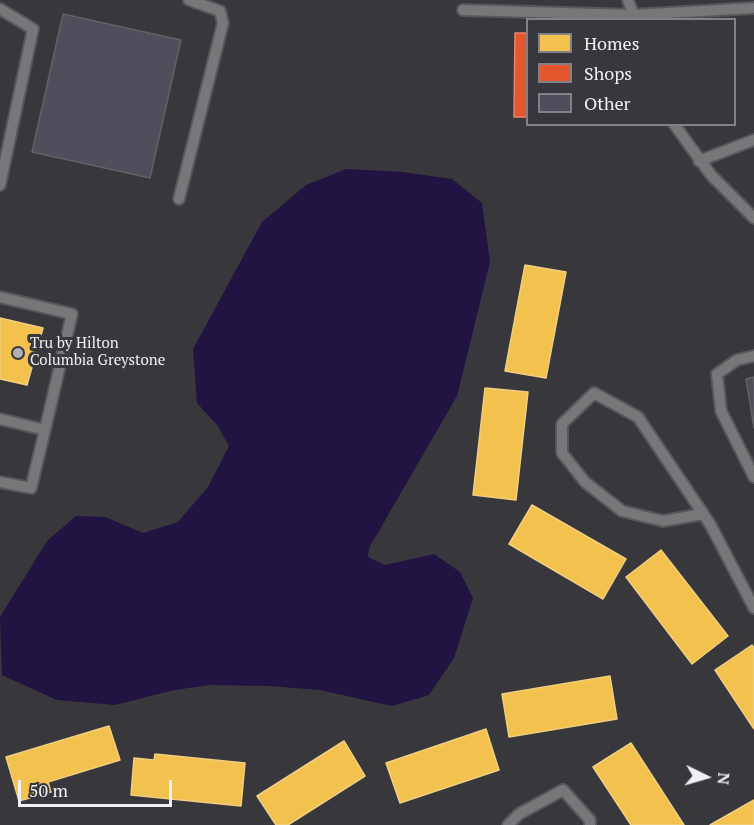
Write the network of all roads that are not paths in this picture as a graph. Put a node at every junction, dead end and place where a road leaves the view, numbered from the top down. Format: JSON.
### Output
{"nodes":[{"id":1,"x":189,"y":0,"type":"edge"},
{"id":2,"x":627,"y":0,"type":"edge"},
{"id":3,"x":754,"y":8,"type":"edge"},
{"id":4,"x":0,"y":9,"type":"edge"},
{"id":5,"x":463,"y":10,"type":"dead end"},
{"id":6,"x":634,"y":17,"type":"edge"},
{"id":7,"x":675,"y":126,"type":"edge"},
{"id":8,"x":754,"y":140,"type":"edge"},
{"id":9,"x":699,"y":160,"type":"junction"},
{"id":10,"x":0,"y":185,"type":"edge"},
{"id":11,"x":179,"y":199,"type":"dead end"},
{"id":12,"x":754,"y":218,"type":"edge"},
{"id":13,"x":0,"y":297,"type":"edge"},
{"id":14,"x":754,"y":356,"type":"edge"},
{"id":15,"x":0,"y":419,"type":"edge"},
{"id":16,"x":45,"y":430,"type":"junction"},
{"id":17,"x":754,"y":477,"type":"edge"},
{"id":18,"x":0,"y":482,"type":"edge"},
{"id":19,"x":703,"y":514,"type":"junction"},
{"id":20,"x":754,"y":608,"type":"edge"},
{"id":21,"x":508,"y":825,"type":"edge"},
{"id":22,"x":590,"y":825,"type":"edge"}],
"edges":[{"from":1,"to":11,"type":"lane"},
{"from":2,"to":6,"type":"lane"},
{"from":3,"to":6,"type":"lane"},
{"from":4,"to":10,"type":"lane"},
{"from":5,"to":6,"type":"lane"},
{"from":7,"to":9,"type":"lane"},
{"from":8,"to":9,"type":"lane"},
{"from":9,"to":12,"type":"lane"},
{"from":13,"to":16,"type":"lane"},
{"from":14,"to":17,"type":"lane"},
{"from":15,"to":16,"type":"lane"},
{"from":16,"to":18,"type":"lane"},
{"from":19,"to":19,"type":"lane"},
{"from":19,"to":20,"type":"lane"},
{"from":21,"to":22,"type":"lane"}]}
